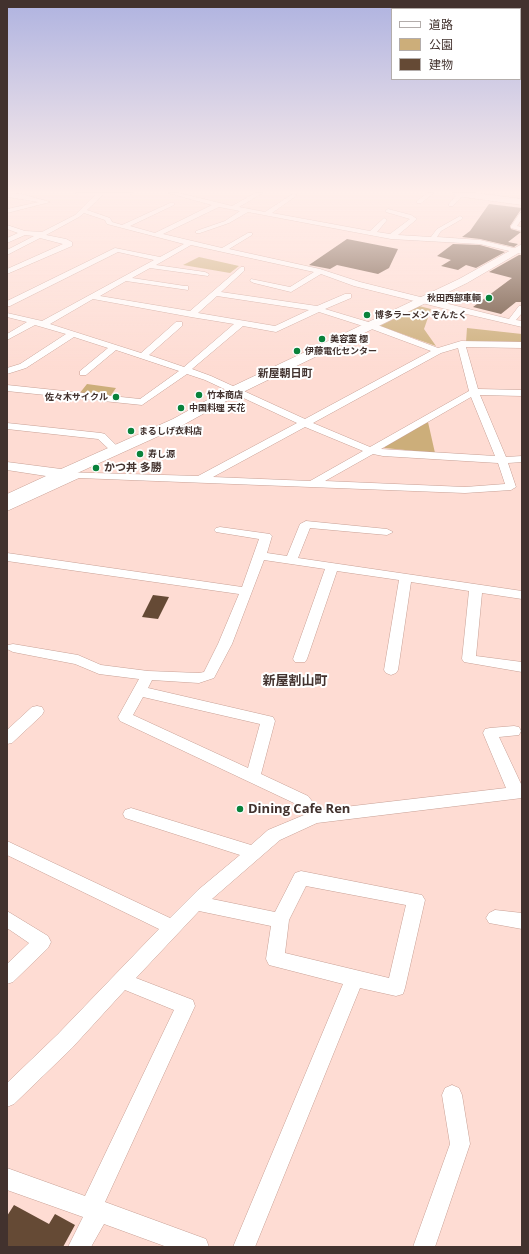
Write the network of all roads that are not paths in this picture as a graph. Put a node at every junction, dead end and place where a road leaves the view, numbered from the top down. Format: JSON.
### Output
{"nodes":[{"id":1,"x":52,"y":252,"type":"edge"},
{"id":2,"x":113,"y":252,"type":"edge"},
{"id":3,"x":125,"y":252,"type":"edge"},
{"id":4,"x":174,"y":252,"type":"edge"},
{"id":5,"x":230,"y":252,"type":"edge"},
{"id":6,"x":515,"y":252,"type":"edge"},
{"id":7,"x":160,"y":259,"type":"junction"},
{"id":8,"x":149,"y":266,"type":"junction"},
{"id":9,"x":241,"y":269,"type":"dead end"},
{"id":10,"x":320,"y":271,"type":"junction"},
{"id":11,"x":7,"y":272,"type":"edge"},
{"id":12,"x":205,"y":274,"type":"dead end"},
{"id":13,"x":125,"y":279,"type":"junction"},
{"id":14,"x":254,"y":281,"type":"dead end"},
{"id":15,"x":185,"y":288,"type":"dead end"},
{"id":16,"x":215,"y":293,"type":"junction"},
{"id":17,"x":348,"y":296,"type":"dead end"},
{"id":18,"x":93,"y":297,"type":"junction"},
{"id":19,"x":422,"y":300,"type":"junction"},
{"id":20,"x":7,"y":304,"type":"edge"},
{"id":21,"x":522,"y":308,"type":"edge"},
{"id":22,"x":318,"y":309,"type":"junction"},
{"id":23,"x":7,"y":315,"type":"edge"},
{"id":24,"x":191,"y":315,"type":"junction"},
{"id":25,"x":34,"y":322,"type":"junction"},
{"id":26,"x":510,"y":322,"type":"junction"},
{"id":27,"x":241,"y":323,"type":"junction"},
{"id":28,"x":43,"y":324,"type":"junction"},
{"id":29,"x":179,"y":324,"type":"dead end"},
{"id":30,"x":522,"y":324,"type":"edge"},
{"id":31,"x":372,"y":326,"type":"junction"},
{"id":32,"x":72,"y":334,"type":"junction"},
{"id":33,"x":7,"y":336,"type":"edge"},
{"id":34,"x":461,"y":344,"type":"junction"},
{"id":35,"x":522,"y":345,"type":"edge"},
{"id":36,"x":114,"y":347,"type":"junction"},
{"id":37,"x":438,"y":351,"type":"junction"},
{"id":38,"x":143,"y":356,"type":"junction"},
{"id":39,"x":186,"y":370,"type":"junction"},
{"id":40,"x":7,"y":371,"type":"edge"},
{"id":41,"x":83,"y":373,"type":"dead end"},
{"id":42,"x":7,"y":388,"type":"edge"},
{"id":43,"x":234,"y":391,"type":"junction"},
{"id":44,"x":474,"y":392,"type":"junction"},
{"id":45,"x":522,"y":393,"type":"edge"},
{"id":46,"x":304,"y":422,"type":"junction"},
{"id":47,"x":7,"y":426,"type":"edge"},
{"id":48,"x":115,"y":449,"type":"junction"},
{"id":49,"x":370,"y":450,"type":"junction"},
{"id":50,"x":522,"y":458,"type":"edge"},
{"id":51,"x":502,"y":460,"type":"junction"},
{"id":52,"x":7,"y":466,"type":"edge"},
{"id":53,"x":70,"y":474,"type":"junction"},
{"id":54,"x":201,"y":479,"type":"junction"},
{"id":55,"x":312,"y":484,"type":"junction"},
{"id":56,"x":7,"y":500,"type":"edge"},
{"id":57,"x":7,"y":508,"type":"edge"},
{"id":58,"x":220,"y":530,"type":"dead end"},
{"id":59,"x":387,"y":532,"type":"dead end"},
{"id":60,"x":260,"y":556,"type":"junction"},
{"id":61,"x":7,"y":557,"type":"edge"},
{"id":62,"x":291,"y":561,"type":"junction"},
{"id":63,"x":332,"y":567,"type":"junction"},
{"id":64,"x":406,"y":578,"type":"junction"},
{"id":65,"x":476,"y":588,"type":"junction"},
{"id":66,"x":246,"y":591,"type":"junction"},
{"id":67,"x":522,"y":595,"type":"edge"},
{"id":68,"x":13,"y":648,"type":"dead end"},
{"id":69,"x":300,"y":659,"type":"dead end"},
{"id":70,"x":522,"y":667,"type":"edge"},
{"id":71,"x":391,"y":670,"type":"dead end"},
{"id":72,"x":148,"y":676,"type":"junction"},
{"id":73,"x":139,"y":690,"type":"junction"},
{"id":74,"x":36,"y":711,"type":"dead end"},
{"id":75,"x":514,"y":731,"type":"dead end"},
{"id":76,"x":7,"y":739,"type":"edge"},
{"id":77,"x":253,"y":777,"type":"junction"},
{"id":78,"x":519,"y":792,"type":"edge"},
{"id":79,"x":131,"y":814,"type":"dead end"},
{"id":80,"x":315,"y":817,"type":"junction"},
{"id":81,"x":7,"y":848,"type":"edge"},
{"id":82,"x":252,"y":852,"type":"junction"},
{"id":83,"x":196,"y":903,"type":"junction"},
{"id":84,"x":495,"y":918,"type":"dead end"},
{"id":85,"x":7,"y":919,"type":"edge"},
{"id":86,"x":280,"y":920,"type":"junction"},
{"id":87,"x":522,"y":921,"type":"edge"},
{"id":88,"x":172,"y":927,"type":"junction"},
{"id":89,"x":7,"y":976,"type":"edge"},
{"id":90,"x":355,"y":978,"type":"junction"},
{"id":91,"x":122,"y":981,"type":"junction"},
{"id":92,"x":452,"y":1095,"type":"dead end"},
{"id":93,"x":7,"y":1097,"type":"edge"},
{"id":94,"x":7,"y":1179,"type":"edge"},
{"id":95,"x":95,"y":1210,"type":"junction"},
{"id":96,"x":79,"y":1247,"type":"edge"},
{"id":97,"x":198,"y":1247,"type":"edge"},
{"id":98,"x":244,"y":1247,"type":"edge"},
{"id":99,"x":424,"y":1247,"type":"edge"}],
"edges":[{"from":1,"to":11,"type":"street"},
{"from":2,"to":20,"type":"street"},
{"from":3,"to":7,"type":"street"},
{"from":4,"to":7,"type":"street"},
{"from":5,"to":10,"type":"street"},
{"from":6,"to":19,"type":"street"},
{"from":7,"to":8,"type":"street"},
{"from":8,"to":12,"type":"street"},
{"from":8,"to":13,"type":"street"},
{"from":9,"to":16,"type":"street"},
{"from":10,"to":14,"type":"street"},
{"from":10,"to":19,"type":"street"},
{"from":13,"to":15,"type":"street"},
{"from":13,"to":18,"type":"street"},
{"from":16,"to":22,"type":"street"},
{"from":16,"to":24,"type":"street"},
{"from":17,"to":22,"type":"street"},
{"from":18,"to":24,"type":"street"},
{"from":18,"to":28,"type":"street"},
{"from":19,"to":26,"type":"street"},
{"from":19,"to":31,"type":"street"},
{"from":21,"to":26,"type":"street"},
{"from":22,"to":27,"type":"street"},
{"from":22,"to":31,"type":"street"},
{"from":23,"to":25,"type":"street"},
{"from":24,"to":27,"type":"street"},
{"from":25,"to":28,"type":"street"},
{"from":25,"to":33,"type":"street"},
{"from":26,"to":30,"type":"street"},
{"from":27,"to":39,"type":"street"},
{"from":28,"to":32,"type":"street"},
{"from":29,"to":38,"type":"street"},
{"from":31,"to":37,"type":"street"},
{"from":31,"to":43,"type":"street"},
{"from":32,"to":36,"type":"street"},
{"from":32,"to":40,"type":"street"},
{"from":34,"to":35,"type":"street"},
{"from":34,"to":37,"type":"street"},
{"from":34,"to":44,"type":"street"},
{"from":36,"to":38,"type":"street"},
{"from":36,"to":41,"type":"street"},
{"from":37,"to":46,"type":"street"},
{"from":38,"to":39,"type":"street"},
{"from":39,"to":42,"type":"street"},
{"from":39,"to":43,"type":"street"},
{"from":43,"to":46,"type":"street"},
{"from":43,"to":48,"type":"street"},
{"from":44,"to":45,"type":"street"},
{"from":44,"to":49,"type":"street"},
{"from":44,"to":51,"type":"street"},
{"from":46,"to":49,"type":"street"},
{"from":46,"to":54,"type":"street"},
{"from":47,"to":48,"type":"street"},
{"from":48,"to":53,"type":"street"},
{"from":49,"to":51,"type":"street"},
{"from":49,"to":55,"type":"street"},
{"from":50,"to":51,"type":"street"},
{"from":51,"to":55,"type":"street"},
{"from":52,"to":53,"type":"street"},
{"from":53,"to":54,"type":"street"},
{"from":53,"to":56,"type":"street"},
{"from":53,"to":57,"type":"street"},
{"from":54,"to":55,"type":"street"},
{"from":58,"to":60,"type":"street"},
{"from":59,"to":62,"type":"street"},
{"from":60,"to":62,"type":"street"},
{"from":60,"to":66,"type":"street"},
{"from":61,"to":66,"type":"street"},
{"from":62,"to":63,"type":"street"},
{"from":63,"to":64,"type":"street"},
{"from":63,"to":69,"type":"street"},
{"from":64,"to":65,"type":"street"},
{"from":64,"to":71,"type":"street"},
{"from":65,"to":67,"type":"street"},
{"from":65,"to":70,"type":"street"},
{"from":66,"to":72,"type":"street"},
{"from":68,"to":72,"type":"street"},
{"from":72,"to":73,"type":"street"},
{"from":73,"to":77,"type":"street"},
{"from":73,"to":77,"type":"street"},
{"from":74,"to":76,"type":"street"},
{"from":75,"to":78,"type":"street"},
{"from":77,"to":80,"type":"street"},
{"from":78,"to":80,"type":"street"},
{"from":79,"to":82,"type":"street"},
{"from":80,"to":82,"type":"street"},
{"from":81,"to":88,"type":"street"},
{"from":82,"to":83,"type":"street"},
{"from":83,"to":86,"type":"street"},
{"from":83,"to":88,"type":"street"},
{"from":84,"to":87,"type":"street"},
{"from":85,"to":89,"type":"street"},
{"from":86,"to":90,"type":"street"},
{"from":86,"to":90,"type":"street"},
{"from":88,"to":91,"type":"street"},
{"from":90,"to":98,"type":"street"},
{"from":91,"to":93,"type":"street"},
{"from":91,"to":95,"type":"street"},
{"from":92,"to":99,"type":"street"},
{"from":94,"to":95,"type":"street"},
{"from":95,"to":96,"type":"street"},
{"from":95,"to":97,"type":"street"}]}
